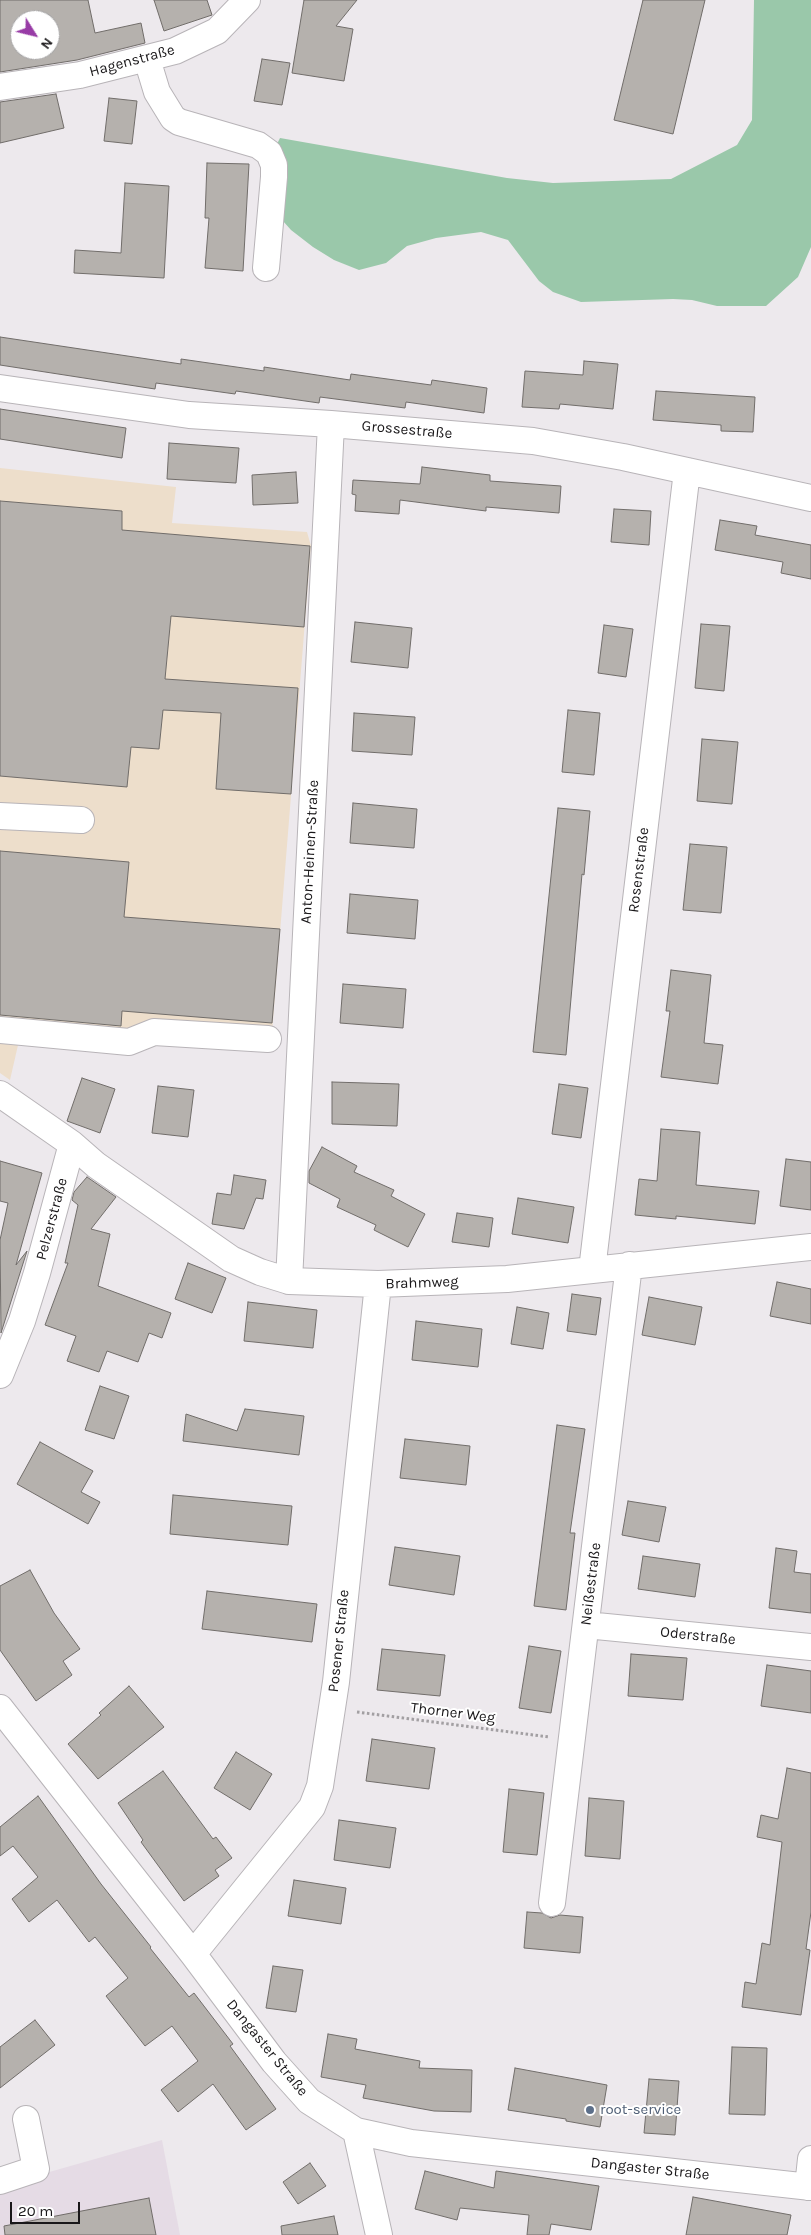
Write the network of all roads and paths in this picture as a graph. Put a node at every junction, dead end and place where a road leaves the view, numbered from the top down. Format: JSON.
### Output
{"nodes":[{"id":1,"x":247,"y":0,"type":"edge"},
{"id":2,"x":147,"y":59,"type":"junction"},
{"id":3,"x":0,"y":87,"type":"edge"},
{"id":4,"x":266,"y":268,"type":"dead end"},
{"id":5,"x":0,"y":388,"type":"edge"},
{"id":6,"x":331,"y":424,"type":"junction"},
{"id":7,"x":687,"y":470,"type":"junction"},
{"id":8,"x":811,"y":498,"type":"edge"},
{"id":9,"x":0,"y":816,"type":"edge"},
{"id":10,"x":81,"y":820,"type":"dead end"},
{"id":11,"x":0,"y":1030,"type":"edge"},
{"id":12,"x":268,"y":1039,"type":"dead end"},
{"id":13,"x":0,"y":1094,"type":"edge"},
{"id":14,"x":72,"y":1144,"type":"junction"},
{"id":15,"x":811,"y":1247,"type":"edge"},
{"id":16,"x":629,"y":1265,"type":"junction"},
{"id":17,"x":592,"y":1270,"type":"junction"},
{"id":18,"x":289,"y":1281,"type":"junction"},
{"id":19,"x":378,"y":1284,"type":"junction"},
{"id":20,"x":0,"y":1375,"type":"edge"},
{"id":21,"x":586,"y":1625,"type":"junction"},
{"id":22,"x":811,"y":1647,"type":"edge"},
{"id":23,"x":0,"y":1708,"type":"edge"},
{"id":24,"x":331,"y":1708,"type":"junction"},
{"id":25,"x":572,"y":1740,"type":"junction"},
{"id":26,"x":552,"y":1903,"type":"dead end"},
{"id":27,"x":193,"y":1954,"type":"junction"},
{"id":28,"x":26,"y":2119,"type":"dead end"},
{"id":29,"x":356,"y":2131,"type":"junction"},
{"id":30,"x":811,"y":2159,"type":"edge"},
{"id":31,"x":0,"y":2181,"type":"edge"},
{"id":32,"x":809,"y":2187,"type":"edge"},
{"id":33,"x":379,"y":2235,"type":"edge"}],
"edges":[{"from":1,"to":2,"type":"street","name":"Hagenstraße"},
{"from":2,"to":3,"type":"street","name":"Hagenstraße"},
{"from":2,"to":4,"type":"street"},
{"from":5,"to":6,"type":"street","name":"Grossestraße"},
{"from":6,"to":7,"type":"street","name":"Grossestraße"},
{"from":6,"to":18,"type":"street","name":"Anton-Heinen-Straße"},
{"from":7,"to":8,"type":"street","name":"Grossestraße"},
{"from":7,"to":17,"type":"street","name":"Rosenstraße"},
{"from":9,"to":10,"type":"street"},
{"from":11,"to":12,"type":"street"},
{"from":13,"to":14,"type":"street"},
{"from":14,"to":18,"type":"street","name":"Brahmweg"},
{"from":14,"to":20,"type":"street","name":"Pelzerstraße"},
{"from":15,"to":16,"type":"street","name":"Brahmweg"},
{"from":16,"to":17,"type":"street","name":"Brahmweg"},
{"from":16,"to":21,"type":"street","name":"Neißestraße"},
{"from":17,"to":19,"type":"street","name":"Brahmweg"},
{"from":18,"to":19,"type":"street","name":"Brahmweg"},
{"from":19,"to":24,"type":"street","name":"Posener Straße"},
{"from":21,"to":22,"type":"street","name":"Oderstraße"},
{"from":21,"to":25,"type":"street","name":"Neißestraße"},
{"from":23,"to":27,"type":"street","name":"Dangaster Straße"},
{"from":24,"to":25,"type":"path","name":"Thorner Weg"},
{"from":24,"to":27,"type":"street","name":"Posener Straße"},
{"from":25,"to":26,"type":"street","name":"Neißestraße"},
{"from":27,"to":29,"type":"street","name":"Dangaster Straße"},
{"from":28,"to":31,"type":"street"},
{"from":29,"to":32,"type":"street","name":"Dangaster Straße"},
{"from":29,"to":33,"type":"street"},
{"from":30,"to":32,"type":"street"}]}
